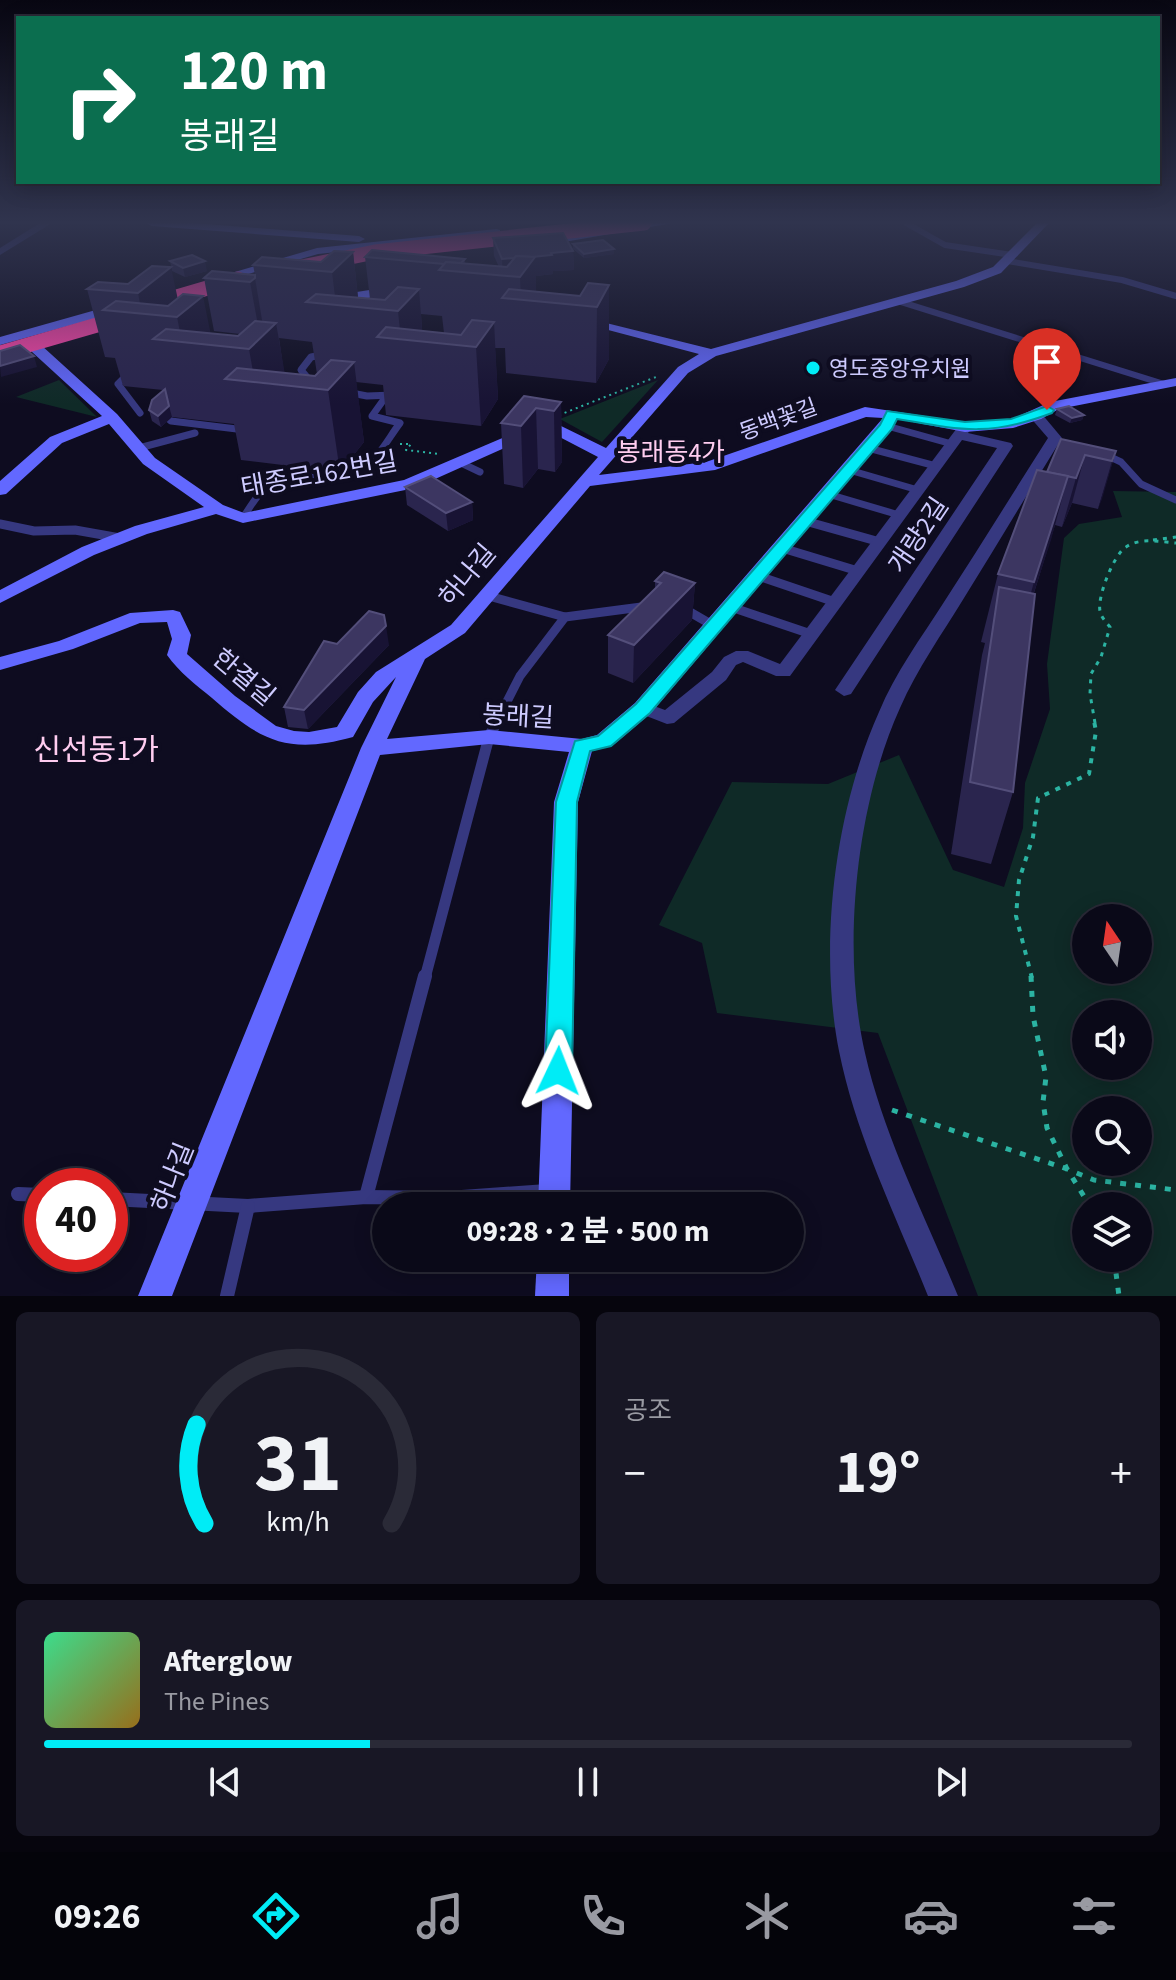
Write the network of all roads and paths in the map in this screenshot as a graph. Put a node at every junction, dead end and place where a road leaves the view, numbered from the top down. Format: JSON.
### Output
{"nodes":[{"id":1,"x":203,"y":283,"type":"edge"},
{"id":2,"x":229,"y":283,"type":"edge"},
{"id":3,"x":242,"y":283,"type":"edge"},
{"id":4,"x":961,"y":283,"type":"edge"},
{"id":5,"x":1134,"y":283,"type":"edge"},
{"id":6,"x":245,"y":287,"type":"dead end"},
{"id":7,"x":407,"y":289,"type":"edge"},
{"id":8,"x":1176,"y":296,"type":"edge"},
{"id":9,"x":152,"y":298,"type":"junction"},
{"id":10,"x":898,"y":301,"type":"junction"},
{"id":11,"x":312,"y":302,"type":"edge"},
{"id":12,"x":194,"y":304,"type":"junction"},
{"id":13,"x":562,"y":314,"type":"dead end"},
{"id":14,"x":0,"y":341,"type":"edge"},
{"id":15,"x":36,"y":348,"type":"junction"},
{"id":16,"x":341,"y":352,"type":"edge"},
{"id":17,"x":711,"y":353,"type":"junction"},
{"id":18,"x":0,"y":354,"type":"edge"},
{"id":19,"x":134,"y":369,"type":"edge"},
{"id":20,"x":683,"y":370,"type":"junction"},
{"id":21,"x":1172,"y":383,"type":"edge"},
{"id":22,"x":314,"y":385,"type":"edge"},
{"id":23,"x":341,"y":391,"type":"edge"},
{"id":24,"x":387,"y":395,"type":"junction"},
{"id":25,"x":398,"y":395,"type":"edge"},
{"id":26,"x":172,"y":407,"type":"edge"},
{"id":27,"x":140,"y":413,"type":"dead end"},
{"id":28,"x":557,"y":416,"type":"dead end"},
{"id":29,"x":1036,"y":416,"type":"junction"},
{"id":30,"x":112,"y":417,"type":"junction"},
{"id":31,"x":889,"y":420,"type":"junction"},
{"id":32,"x":249,"y":431,"type":"edge"},
{"id":33,"x":195,"y":433,"type":"dead end"},
{"id":34,"x":959,"y":435,"type":"junction"},
{"id":35,"x":384,"y":443,"type":"junction"},
{"id":36,"x":139,"y":448,"type":"junction"},
{"id":37,"x":868,"y":448,"type":"junction"},
{"id":38,"x":1094,"y":450,"type":"edge"},
{"id":39,"x":607,"y":455,"type":"junction"},
{"id":40,"x":431,"y":460,"type":"dead end"},
{"id":41,"x":459,"y":462,"type":"junction"},
{"id":42,"x":936,"y":466,"type":"junction"},
{"id":43,"x":849,"y":470,"type":"junction"},
{"id":44,"x":480,"y":472,"type":"dead end"},
{"id":45,"x":584,"y":482,"type":"junction"},
{"id":46,"x":0,"y":490,"type":"edge"},
{"id":47,"x":918,"y":490,"type":"junction"},
{"id":48,"x":828,"y":494,"type":"junction"},
{"id":49,"x":1176,"y":500,"type":"edge"},
{"id":50,"x":217,"y":509,"type":"junction"},
{"id":51,"x":899,"y":515,"type":"junction"},
{"id":52,"x":243,"y":518,"type":"junction"},
{"id":53,"x":805,"y":521,"type":"junction"},
{"id":54,"x":0,"y":524,"type":"edge"},
{"id":55,"x":1176,"y":537,"type":"edge"},
{"id":56,"x":120,"y":538,"type":"junction"},
{"id":57,"x":880,"y":542,"type":"junction"},
{"id":58,"x":1150,"y":542,"type":"junction"},
{"id":59,"x":1176,"y":543,"type":"edge"},
{"id":60,"x":782,"y":548,"type":"junction"},
{"id":61,"x":858,"y":571,"type":"junction"},
{"id":62,"x":758,"y":576,"type":"junction"},
{"id":63,"x":485,"y":595,"type":"junction"},
{"id":64,"x":0,"y":597,"type":"edge"},
{"id":65,"x":835,"y":602,"type":"junction"},
{"id":66,"x":675,"y":604,"type":"edge"},
{"id":67,"x":660,"y":605,"type":"edge"},
{"id":68,"x":731,"y":607,"type":"junction"},
{"id":69,"x":565,"y":617,"type":"junction"},
{"id":70,"x":714,"y":626,"type":"junction"},
{"id":71,"x":811,"y":634,"type":"junction"},
{"id":72,"x":417,"y":655,"type":"junction"},
{"id":73,"x":0,"y":664,"type":"edge"},
{"id":74,"x":844,"y":690,"type":"dead end"},
{"id":75,"x":643,"y":708,"type":"junction"},
{"id":76,"x":489,"y":737,"type":"junction"},
{"id":77,"x":582,"y":746,"type":"junction"},
{"id":78,"x":372,"y":748,"type":"junction"},
{"id":79,"x":868,"y":1108,"type":"junction"},
{"id":80,"x":1067,"y":1169,"type":"junction"},
{"id":81,"x":1176,"y":1190,"type":"edge"},
{"id":82,"x":555,"y":1192,"type":"edge"},
{"id":83,"x":1081,"y":1192,"type":"edge"},
{"id":84,"x":18,"y":1194,"type":"dead end"},
{"id":85,"x":24,"y":1194,"type":"edge"},
{"id":86,"x":366,"y":1197,"type":"junction"},
{"id":87,"x":372,"y":1197,"type":"edge"},
{"id":88,"x":128,"y":1200,"type":"edge"},
{"id":89,"x":192,"y":1204,"type":"junction"},
{"id":90,"x":248,"y":1206,"type":"junction"},
{"id":91,"x":553,"y":1272,"type":"edge"},
{"id":92,"x":1116,"y":1272,"type":"edge"},
{"id":93,"x":155,"y":1296,"type":"edge"},
{"id":94,"x":227,"y":1296,"type":"edge"},
{"id":95,"x":552,"y":1296,"type":"edge"},
{"id":96,"x":943,"y":1296,"type":"edge"},
{"id":97,"x":1119,"y":1296,"type":"edge"}],
"edges":[{"from":1,"to":9,"type":"main road"},
{"from":2,"to":18,"type":"highway","bridge":true},
{"from":3,"to":18,"type":"highway","bridge":true},
{"from":4,"to":10,"type":"main road","name":"하나길"},
{"from":5,"to":8,"type":"lane"},
{"from":6,"to":12,"type":"main road"},
{"from":7,"to":11,"type":"main road"},
{"from":9,"to":12,"type":"main road"},
{"from":9,"to":14,"type":"main road"},
{"from":10,"to":17,"type":"main road","name":"하나길"},
{"from":10,"to":21,"type":"street"},
{"from":12,"to":15,"type":"main road"},
{"from":13,"to":17,"type":"main road"},
{"from":15,"to":18,"type":"main road"},
{"from":15,"to":30,"type":"main road","name":"태종로162번길"},
{"from":16,"to":22,"type":"lane"},
{"from":17,"to":20,"type":"main road","name":"하나길"},
{"from":19,"to":27,"type":"lane"},
{"from":20,"to":28,"type":"path"},
{"from":20,"to":39,"type":"main road","name":"하나길"},
{"from":21,"to":29,"type":"main road"},
{"from":23,"to":24,"type":"lane"},
{"from":24,"to":25,"type":"lane"},
{"from":24,"to":35,"type":"lane"},
{"from":26,"to":32,"type":"lane"},
{"from":29,"to":34,"type":"main road"},
{"from":29,"to":79,"type":"street"},
{"from":30,"to":36,"type":"main road","name":"태종로162번길"},
{"from":30,"to":46,"type":"main road"},
{"from":31,"to":34,"type":"main road"},
{"from":31,"to":37,"type":"main road","name":"봉래길"},
{"from":31,"to":45,"type":"main road","name":"동백꽃길"},
{"from":33,"to":36,"type":"lane"},
{"from":34,"to":42,"type":"street"},
{"from":34,"to":74,"type":"street","name":"개량2길"},
{"from":35,"to":40,"type":"path"},
{"from":35,"to":52,"type":"lane"},
{"from":36,"to":50,"type":"main road","name":"태종로162번길"},
{"from":37,"to":42,"type":"lane"},
{"from":37,"to":43,"type":"main road","name":"봉래길"},
{"from":38,"to":49,"type":"lane"},
{"from":39,"to":41,"type":"main road","name":"태종로162번길"},
{"from":39,"to":45,"type":"main road","name":"하나길"},
{"from":41,"to":44,"type":"lane"},
{"from":41,"to":52,"type":"main road","name":"태종로162번길"},
{"from":42,"to":47,"type":"street"},
{"from":43,"to":47,"type":"lane"},
{"from":43,"to":48,"type":"main road","name":"봉래길"},
{"from":45,"to":63,"type":"main road","name":"하나길"},
{"from":47,"to":51,"type":"street"},
{"from":48,"to":51,"type":"lane"},
{"from":48,"to":53,"type":"main road","name":"봉래길"},
{"from":50,"to":52,"type":"main road","name":"태종로162번길"},
{"from":50,"to":56,"type":"main road"},
{"from":51,"to":57,"type":"street"},
{"from":53,"to":57,"type":"lane"},
{"from":53,"to":60,"type":"main road","name":"봉래길"},
{"from":54,"to":56,"type":"lane"},
{"from":55,"to":58,"type":"path"},
{"from":56,"to":64,"type":"main road"},
{"from":57,"to":61,"type":"street"},
{"from":58,"to":59,"type":"path"},
{"from":58,"to":80,"type":"path"},
{"from":60,"to":61,"type":"lane"},
{"from":60,"to":62,"type":"main road","name":"봉래길"},
{"from":61,"to":65,"type":"street"},
{"from":62,"to":65,"type":"lane"},
{"from":62,"to":68,"type":"main road","name":"봉래길"},
{"from":63,"to":69,"type":"lane"},
{"from":63,"to":72,"type":"main road","name":"하나길"},
{"from":65,"to":71,"type":"street"},
{"from":66,"to":70,"type":"lane"},
{"from":67,"to":69,"type":"lane"},
{"from":68,"to":70,"type":"main road","name":"봉래길"},
{"from":68,"to":71,"type":"lane"},
{"from":69,"to":76,"type":"lane"},
{"from":70,"to":75,"type":"main road","name":"봉래길"},
{"from":71,"to":75,"type":"street"},
{"from":72,"to":73,"type":"main road","name":"한결길"},
{"from":72,"to":78,"type":"main road","name":"하나길"},
{"from":75,"to":77,"type":"main road","name":"봉래길"},
{"from":76,"to":77,"type":"main road","name":"봉래길"},
{"from":76,"to":78,"type":"main road","name":"봉래길"},
{"from":76,"to":86,"type":"lane"},
{"from":77,"to":82,"type":"main road"},
{"from":78,"to":89,"type":"main road","name":"하나길"},
{"from":79,"to":80,"type":"path"},
{"from":79,"to":96,"type":"street"},
{"from":80,"to":81,"type":"path"},
{"from":80,"to":83,"type":"path"},
{"from":84,"to":85,"type":"lane"},
{"from":86,"to":87,"type":"lane"},
{"from":86,"to":90,"type":"lane"},
{"from":88,"to":89,"type":"lane"},
{"from":89,"to":90,"type":"lane"},
{"from":89,"to":93,"type":"main road","name":"하나길"},
{"from":90,"to":94,"type":"lane"},
{"from":91,"to":95,"type":"main road"},
{"from":92,"to":97,"type":"path"}]}
